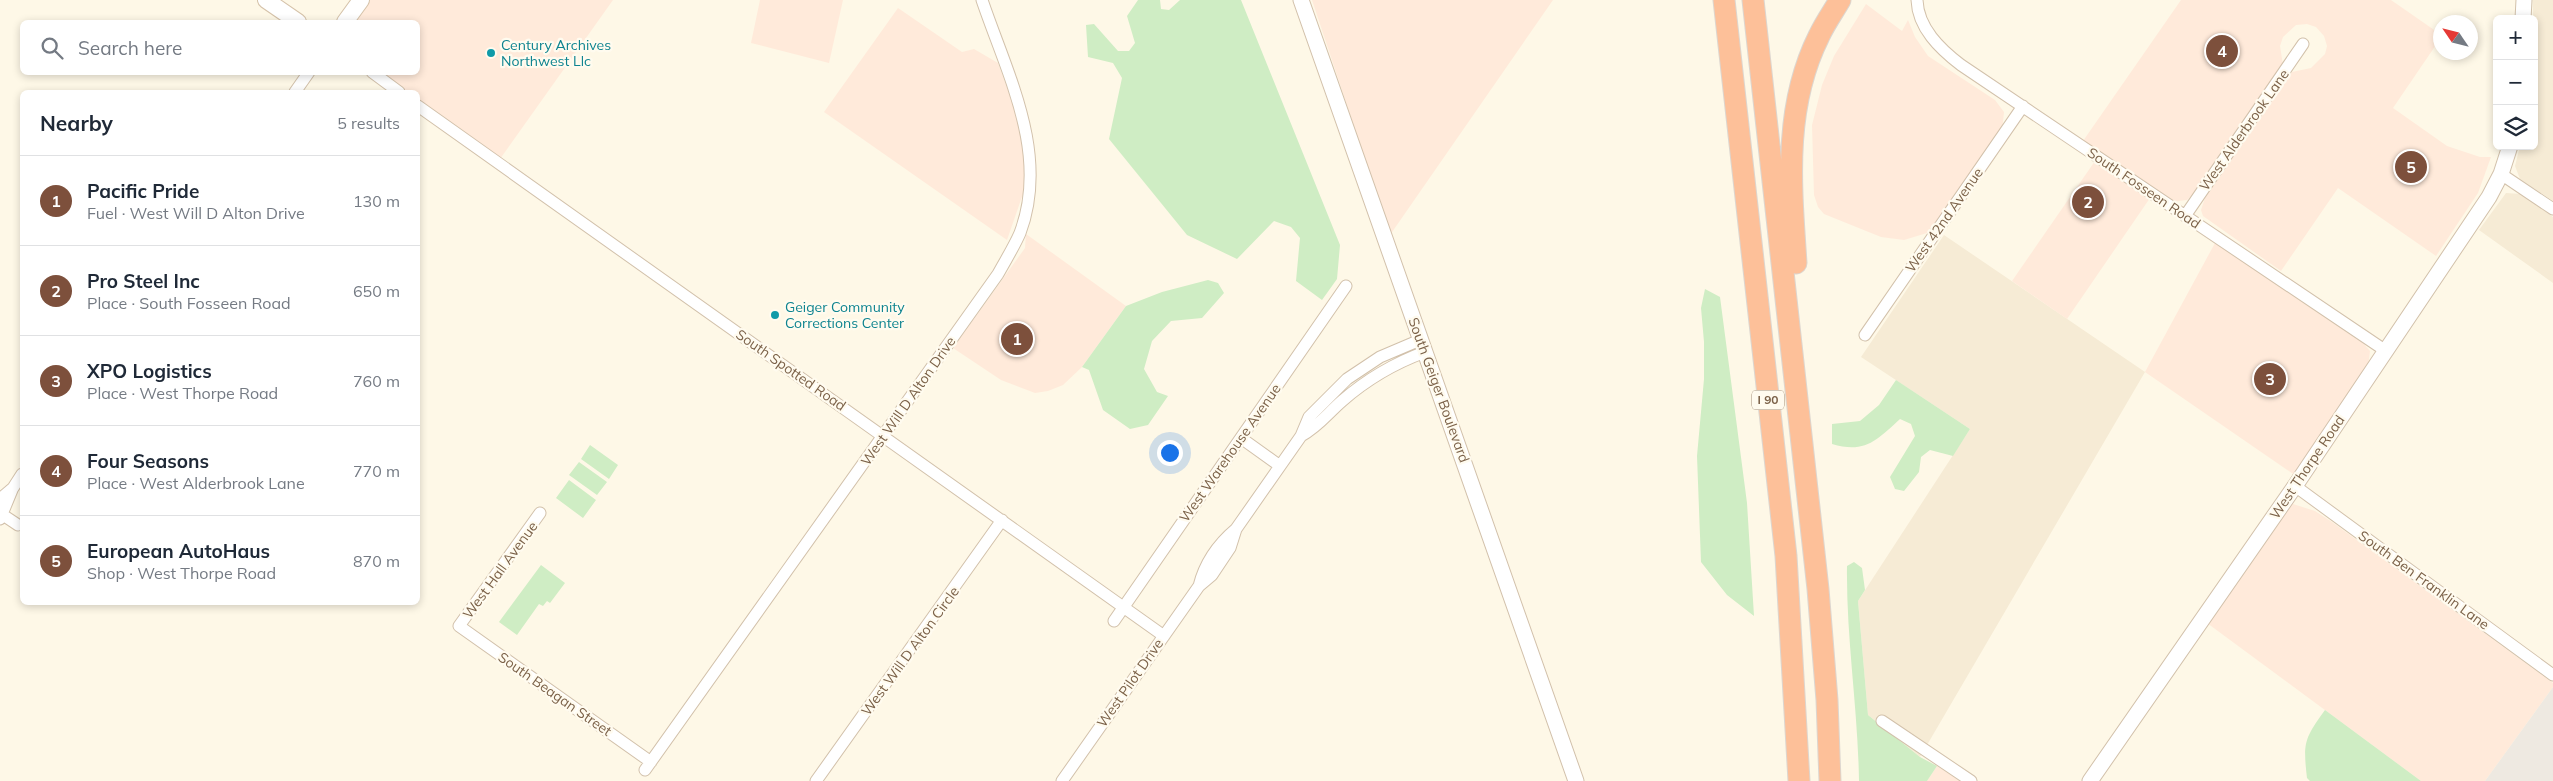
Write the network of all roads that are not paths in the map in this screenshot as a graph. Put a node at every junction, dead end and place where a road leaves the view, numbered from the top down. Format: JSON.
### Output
{"nodes":[{"id":1,"x":266,"y":0,"type":"edge"},
{"id":2,"x":361,"y":0,"type":"edge"},
{"id":3,"x":982,"y":0,"type":"edge"},
{"id":4,"x":1301,"y":0,"type":"edge"},
{"id":5,"x":1753,"y":0,"type":"edge"},
{"id":6,"x":1840,"y":0,"type":"edge"},
{"id":7,"x":2524,"y":0,"type":"edge"},
{"id":8,"x":1723,"y":6,"type":"edge"},
{"id":9,"x":1918,"y":6,"type":"edge"},
{"id":10,"x":2523,"y":15,"type":"edge"},
{"id":11,"x":295,"y":20,"type":"edge"},
{"id":12,"x":346,"y":20,"type":"edge"},
{"id":13,"x":2303,"y":44,"type":"dead end"},
{"id":14,"x":307,"y":75,"type":"edge"},
{"id":15,"x":376,"y":75,"type":"edge"},
{"id":16,"x":296,"y":90,"type":"edge"},
{"id":17,"x":396,"y":90,"type":"edge"},
{"id":18,"x":2024,"y":106,"type":"junction"},
{"id":19,"x":420,"y":107,"type":"edge"},
{"id":20,"x":2509,"y":150,"type":"edge"},
{"id":21,"x":2501,"y":174,"type":"junction"},
{"id":22,"x":2553,"y":209,"type":"edge"},
{"id":23,"x":2185,"y":216,"type":"junction"},
{"id":24,"x":1346,"y":286,"type":"dead end"},
{"id":25,"x":1790,"y":333,"type":"junction"},
{"id":26,"x":1865,"y":335,"type":"dead end"},
{"id":27,"x":1423,"y":346,"type":"junction"},
{"id":28,"x":2386,"y":351,"type":"junction"},
{"id":29,"x":884,"y":435,"type":"junction"},
{"id":30,"x":1241,"y":438,"type":"junction"},
{"id":31,"x":1280,"y":466,"type":"junction"},
{"id":32,"x":20,"y":477,"type":"edge"},
{"id":33,"x":2295,"y":486,"type":"junction"},
{"id":34,"x":13,"y":488,"type":"junction"},
{"id":35,"x":0,"y":499,"type":"edge"},
{"id":36,"x":540,"y":513,"type":"dead end"},
{"id":37,"x":1,"y":515,"type":"edge"},
{"id":38,"x":1002,"y":520,"type":"junction"},
{"id":39,"x":18,"y":525,"type":"dead end"},
{"id":40,"x":1123,"y":607,"type":"junction"},
{"id":41,"x":1114,"y":621,"type":"dead end"},
{"id":42,"x":459,"y":626,"type":"joint"},
{"id":43,"x":1164,"y":636,"type":"junction"},
{"id":44,"x":2553,"y":675,"type":"edge"},
{"id":45,"x":1882,"y":721,"type":"dead end"},
{"id":46,"x":648,"y":766,"type":"joint"},
{"id":47,"x":816,"y":781,"type":"edge"},
{"id":48,"x":1062,"y":781,"type":"edge"},
{"id":49,"x":1576,"y":781,"type":"edge"},
{"id":50,"x":1799,"y":781,"type":"edge"},
{"id":51,"x":1830,"y":781,"type":"edge"},
{"id":52,"x":1971,"y":781,"type":"edge"},
{"id":53,"x":2090,"y":781,"type":"edge"}],
"edges":[{"from":1,"to":11,"type":"main road"},
{"from":2,"to":12,"type":"main road"},
{"from":3,"to":29,"type":"street","name":"West Will D Alton Drive"},
{"from":4,"to":27,"type":"street","name":"South Geiger Boulevard"},
{"from":5,"to":25,"type":"highway","number":"I 90"},
{"from":6,"to":25,"type":"highway"},
{"from":7,"to":10,"type":"street"},
{"from":8,"to":50,"type":"highway","number":"I 90"},
{"from":9,"to":18,"type":"street","name":"South Fosseen Road"},
{"from":13,"to":23,"type":"street","name":"West Alderbrook Lane"},
{"from":14,"to":16,"type":"street"},
{"from":15,"to":17,"type":"street"},
{"from":18,"to":23,"type":"street","name":"South Fosseen Road"},
{"from":18,"to":26,"type":"street","name":"West 42nd Avenue"},
{"from":19,"to":29,"type":"street","name":"South Spotted Road"},
{"from":20,"to":21,"type":"street","name":"West Thorpe Road"},
{"from":21,"to":22,"type":"street"},
{"from":21,"to":28,"type":"street","name":"West Thorpe Road"},
{"from":23,"to":28,"type":"street","name":"South Fosseen Road"},
{"from":24,"to":30,"type":"street","name":"West Warehouse Avenue"},
{"from":25,"to":51,"type":"highway","number":"I 90"},
{"from":27,"to":31,"type":"street","name":"West Pilot Drive"},
{"from":27,"to":49,"type":"street","name":"South Geiger Boulevard"},
{"from":28,"to":33,"type":"street","name":"West Thorpe Road"},
{"from":29,"to":38,"type":"street","name":"South Spotted Road"},
{"from":29,"to":46,"type":"street","name":"West Will D Alton Drive"},
{"from":30,"to":31,"type":"street"},
{"from":30,"to":40,"type":"street","name":"West Warehouse Avenue"},
{"from":31,"to":43,"type":"street","name":"West Pilot Drive"},
{"from":32,"to":34,"type":"street"},
{"from":33,"to":44,"type":"street","name":"South Ben Franklin Lane"},
{"from":33,"to":53,"type":"street","name":"West Thorpe Road"},
{"from":34,"to":35,"type":"street"},
{"from":34,"to":37,"type":"street"},
{"from":36,"to":42,"type":"street","name":"West Hall Avenue"},
{"from":37,"to":39,"type":"street"},
{"from":38,"to":40,"type":"street","name":"South Spotted Road"},
{"from":38,"to":47,"type":"street","name":"West Will D Alton Circle"},
{"from":40,"to":41,"type":"street","name":"West Warehouse Avenue"},
{"from":40,"to":43,"type":"street","name":"South Spotted Road"},
{"from":42,"to":46,"type":"street","name":"South Beagan Street"},
{"from":43,"to":48,"type":"street","name":"West Pilot Drive"},
{"from":45,"to":52,"type":"street"}]}
